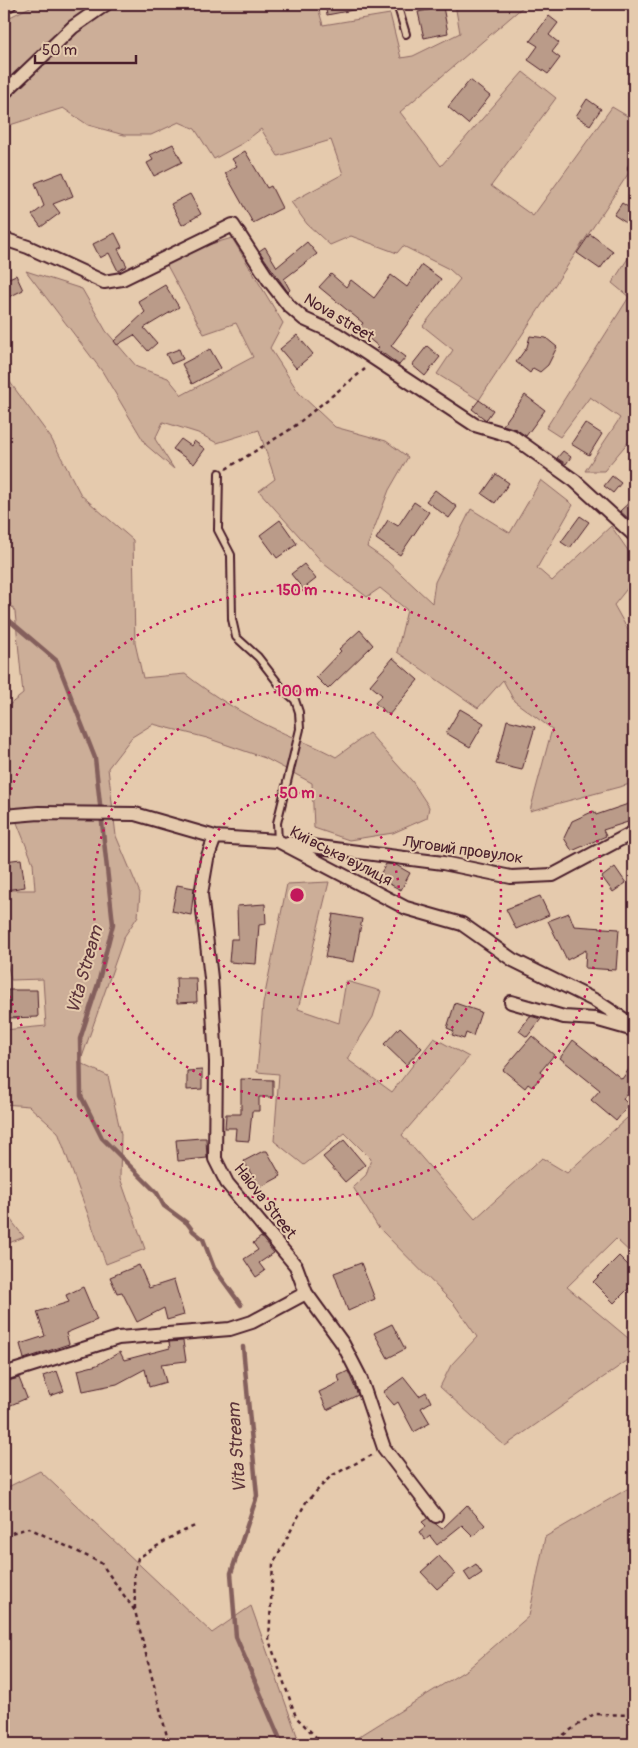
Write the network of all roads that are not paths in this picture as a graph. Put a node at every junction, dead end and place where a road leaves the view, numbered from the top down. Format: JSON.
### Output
{"nodes":[{"id":1,"x":10,"y":4,"type":"edge"},
{"id":2,"x":106,"y":4,"type":"edge"},
{"id":3,"x":397,"y":4,"type":"edge"},
{"id":4,"x":4,"y":6,"type":"edge"},
{"id":5,"x":406,"y":34,"type":"dead end"},
{"id":6,"x":4,"y":93,"type":"edge"},
{"id":7,"x":4,"y":239,"type":"edge"},
{"id":8,"x":219,"y":473,"type":"road end"},
{"id":9,"x":634,"y":535,"type":"edge"},
{"id":10,"x":4,"y":816,"type":"edge"},
{"id":11,"x":634,"y":832,"type":"edge"},
{"id":12,"x":215,"y":837,"type":"junction"},
{"id":13,"x":278,"y":842,"type":"junction"},
{"id":14,"x":511,"y":1002,"type":"dead end"},
{"id":15,"x":634,"y":1026,"type":"edge"},
{"id":16,"x":634,"y":1030,"type":"edge"},
{"id":17,"x":306,"y":1293,"type":"junction"},
{"id":18,"x":4,"y":1374,"type":"edge"},
{"id":19,"x":436,"y":1516,"type":"dead end"}],
"edges":[{"from":1,"to":4,"type":"street"},
{"from":2,"to":6,"type":"street"},
{"from":3,"to":5,"type":"lane"},
{"from":7,"to":9,"type":"street","name":"Nova street"},
{"from":8,"to":13,"type":"lane"},
{"from":10,"to":12,"type":"street","name":"Київська вулиця"},
{"from":11,"to":13,"type":"street","name":"Луговий провулок"},
{"from":12,"to":13,"type":"street","name":"Київська вулиця"},
{"from":12,"to":17,"type":"street","name":"Haiova Street"},
{"from":13,"to":15,"type":"street","name":"Київська вулиця"},
{"from":14,"to":16,"type":"street"},
{"from":17,"to":18,"type":"street"},
{"from":17,"to":19,"type":"street","name":"Haiova Street"}]}
